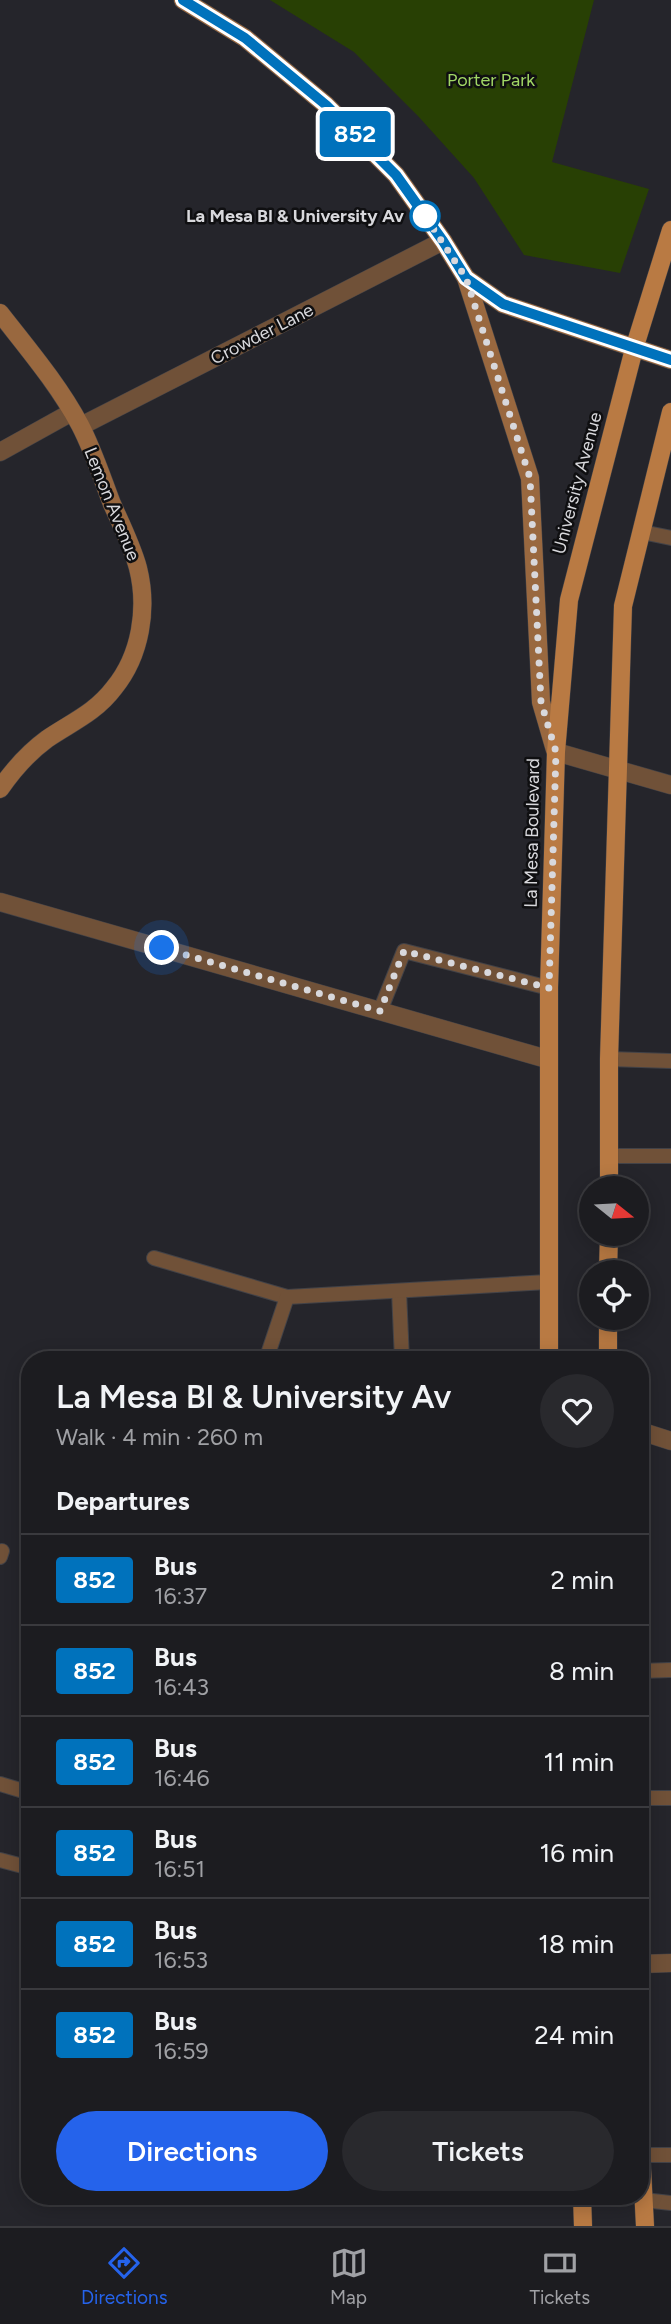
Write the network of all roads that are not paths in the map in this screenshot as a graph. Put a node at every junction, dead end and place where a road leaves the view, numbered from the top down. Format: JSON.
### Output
{"nodes":[{"id":1,"x":183,"y":0,"type":"edge"},
{"id":2,"x":671,"y":230,"type":"edge"},
{"id":3,"x":443,"y":241,"type":"junction"},
{"id":4,"x":466,"y":278,"type":"junction"},
{"id":5,"x":0,"y":313,"type":"edge"},
{"id":6,"x":634,"y":349,"type":"junction"},
{"id":7,"x":671,"y":360,"type":"edge"},
{"id":8,"x":671,"y":412,"type":"edge"},
{"id":9,"x":76,"y":419,"type":"junction"},
{"id":10,"x":0,"y":452,"type":"edge"},
{"id":11,"x":642,"y":531,"type":"junction"},
{"id":12,"x":671,"y":538,"type":"edge"},
{"id":13,"x":556,"y":752,"type":"junction"},
{"id":14,"x":618,"y":770,"type":"junction"},
{"id":15,"x":671,"y":785,"type":"edge"},
{"id":16,"x":0,"y":789,"type":"edge"},
{"id":17,"x":0,"y":902,"type":"edge"},
{"id":18,"x":549,"y":988,"type":"junction"},
{"id":19,"x":380,"y":1011,"type":"junction"},
{"id":20,"x":547,"y":1059,"type":"junction"},
{"id":21,"x":609,"y":1059,"type":"junction"},
{"id":22,"x":671,"y":1061,"type":"edge"},
{"id":23,"x":609,"y":1156,"type":"junction"},
{"id":24,"x":671,"y":1156,"type":"edge"},
{"id":25,"x":608,"y":1176,"type":"edge"},
{"id":26,"x":154,"y":1258,"type":"dead end"},
{"id":27,"x":548,"y":1282,"type":"junction"},
{"id":28,"x":400,"y":1291,"type":"junction"},
{"id":29,"x":287,"y":1297,"type":"junction"},
{"id":30,"x":608,"y":1330,"type":"edge"},
{"id":31,"x":269,"y":1351,"type":"edge"},
{"id":32,"x":402,"y":1351,"type":"edge"},
{"id":33,"x":548,"y":1351,"type":"edge"},
{"id":34,"x":608,"y":1351,"type":"edge"},
{"id":35,"x":649,"y":1434,"type":"edge"},
{"id":36,"x":671,"y":1441,"type":"edge"},
{"id":37,"x":671,"y":1670,"type":"edge"},
{"id":38,"x":649,"y":1671,"type":"edge"},
{"id":39,"x":0,"y":1784,"type":"edge"},
{"id":40,"x":21,"y":1790,"type":"edge"},
{"id":41,"x":649,"y":1798,"type":"edge"},
{"id":42,"x":671,"y":1798,"type":"edge"},
{"id":43,"x":0,"y":1860,"type":"edge"},
{"id":44,"x":21,"y":1866,"type":"edge"},
{"id":45,"x":671,"y":1962,"type":"edge"},
{"id":46,"x":649,"y":1963,"type":"edge"},
{"id":47,"x":649,"y":2155,"type":"edge"},
{"id":48,"x":671,"y":2155,"type":"edge"},
{"id":49,"x":649,"y":2201,"type":"edge"},
{"id":50,"x":671,"y":2203,"type":"edge"},
{"id":51,"x":582,"y":2205,"type":"edge"},
{"id":52,"x":644,"y":2205,"type":"edge"},
{"id":53,"x":583,"y":2226,"type":"edge"},
{"id":54,"x":645,"y":2226,"type":"edge"}],
"edges":[{"from":1,"to":3,"type":"main road","name":"La Mesa Boulevard"},
{"from":2,"to":6,"type":"main road","name":"University Avenue"},
{"from":3,"to":4,"type":"main road","name":"La Mesa Boulevard"},
{"from":3,"to":9,"type":"street","name":"Crowder Lane"},
{"from":4,"to":6,"type":"main road","name":"La Mesa Boulevard"},
{"from":4,"to":13,"type":"main road","name":"La Mesa Boulevard"},
{"from":5,"to":9,"type":"main road","name":"Lemon Avenue"},
{"from":6,"to":7,"type":"main road","name":"La Mesa Boulevard"},
{"from":6,"to":13,"type":"main road","name":"University Avenue"},
{"from":8,"to":11,"type":"main road"},
{"from":9,"to":10,"type":"street","name":"Crowder Lane"},
{"from":9,"to":16,"type":"main road","name":"Lemon Avenue"},
{"from":11,"to":12,"type":"lane"},
{"from":11,"to":14,"type":"main road"},
{"from":13,"to":14,"type":"street"},
{"from":13,"to":18,"type":"main road","name":"La Mesa Boulevard"},
{"from":14,"to":15,"type":"street"},
{"from":14,"to":21,"type":"main road"},
{"from":17,"to":19,"type":"street"},
{"from":18,"to":19,"type":"lane"},
{"from":18,"to":20,"type":"main road","name":"La Mesa Boulevard"},
{"from":19,"to":20,"type":"street"},
{"from":20,"to":27,"type":"main road","name":"La Mesa Boulevard"},
{"from":21,"to":22,"type":"lane"},
{"from":21,"to":23,"type":"main road"},
{"from":23,"to":24,"type":"lane"},
{"from":23,"to":25,"type":"main road"},
{"from":26,"to":29,"type":"lane"},
{"from":27,"to":28,"type":"lane"},
{"from":27,"to":33,"type":"main road","name":"La Mesa Boulevard"},
{"from":28,"to":29,"type":"lane"},
{"from":28,"to":32,"type":"lane"},
{"from":29,"to":31,"type":"lane"},
{"from":30,"to":34,"type":"main road"},
{"from":35,"to":36,"type":"street"},
{"from":37,"to":38,"type":"lane"},
{"from":39,"to":40,"type":"lane"},
{"from":41,"to":42,"type":"lane"},
{"from":43,"to":44,"type":"lane"},
{"from":45,"to":46,"type":"street"},
{"from":47,"to":48,"type":"lane"},
{"from":49,"to":50,"type":"lane"},
{"from":51,"to":53,"type":"main road"},
{"from":52,"to":54,"type":"main road"}]}
